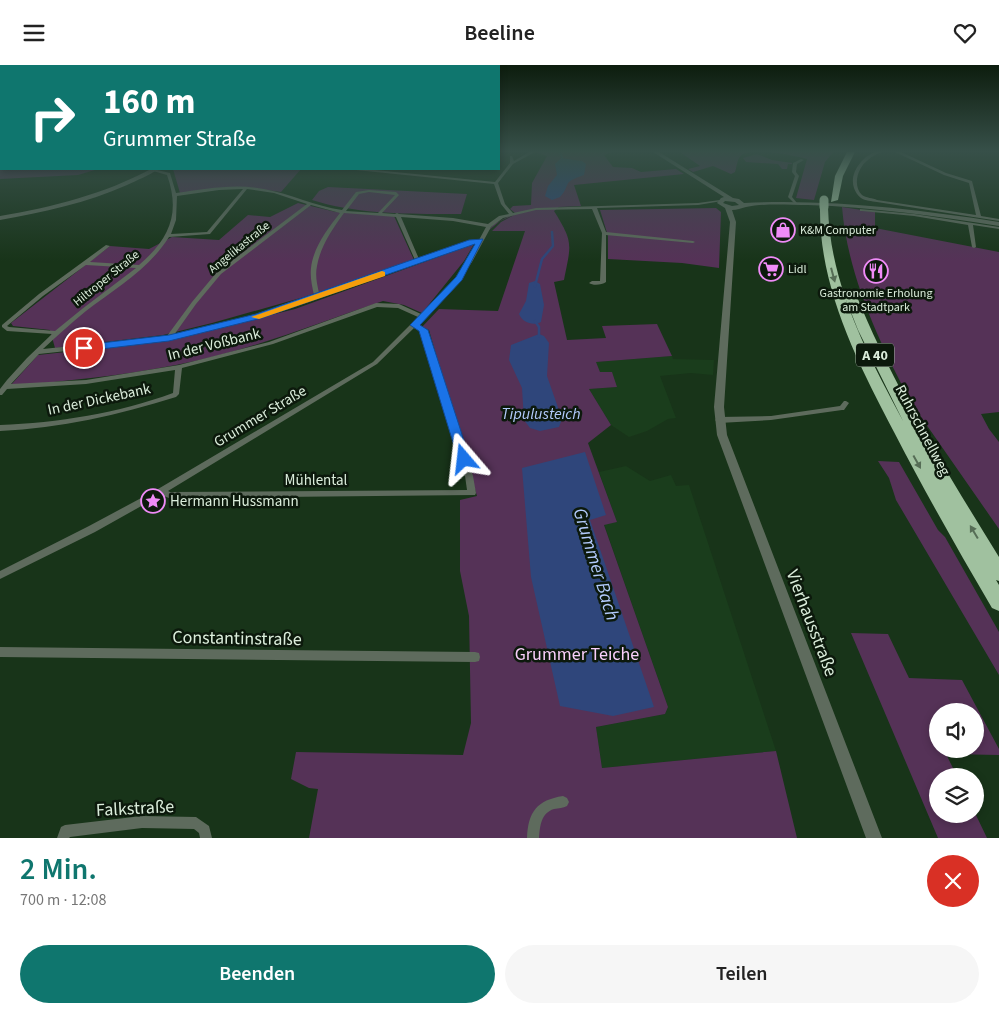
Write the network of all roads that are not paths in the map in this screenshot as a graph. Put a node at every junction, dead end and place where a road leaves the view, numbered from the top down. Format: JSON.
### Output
{"nodes":[{"id":1,"x":115,"y":188,"type":"edge"},
{"id":2,"x":172,"y":188,"type":"edge"},
{"id":3,"x":246,"y":188,"type":"junction"},
{"id":4,"x":498,"y":188,"type":"edge"},
{"id":5,"x":792,"y":188,"type":"edge"},
{"id":6,"x":834,"y":188,"type":"edge"},
{"id":7,"x":856,"y":188,"type":"edge"},
{"id":8,"x":972,"y":188,"type":"edge"},
{"id":9,"x":715,"y":189,"type":"joint"},
{"id":10,"x":174,"y":195,"type":"junction"},
{"id":11,"x":731,"y":199,"type":"junction"},
{"id":12,"x":828,"y":201,"type":"junction"},
{"id":13,"x":310,"y":203,"type":"junction"},
{"id":14,"x":795,"y":203,"type":"junction"},
{"id":15,"x":723,"y":204,"type":"junction"},
{"id":16,"x":740,"y":205,"type":"junction"},
{"id":17,"x":594,"y":207,"type":"junction"},
{"id":18,"x":862,"y":210,"type":"dead end"},
{"id":19,"x":344,"y":212,"type":"junction"},
{"id":20,"x":380,"y":213,"type":"junction"},
{"id":21,"x":510,"y":213,"type":"junction"},
{"id":22,"x":397,"y":214,"type":"junction"},
{"id":23,"x":979,"y":217,"type":"junction"},
{"id":24,"x":0,"y":218,"type":"edge"},
{"id":25,"x":999,"y":220,"type":"edge"},
{"id":26,"x":733,"y":222,"type":"junction"},
{"id":27,"x":970,"y":223,"type":"junction"},
{"id":28,"x":999,"y":224,"type":"edge"},
{"id":29,"x":489,"y":226,"type":"junction"},
{"id":30,"x":999,"y":228,"type":"edge"},
{"id":31,"x":604,"y":233,"type":"junction"},
{"id":32,"x":168,"y":236,"type":"junction"},
{"id":33,"x":480,"y":241,"type":"junction"},
{"id":34,"x":693,"y":242,"type":"dead end"},
{"id":35,"x":108,"y":246,"type":"dead end"},
{"id":36,"x":974,"y":247,"type":"dead end"},
{"id":37,"x":418,"y":261,"type":"junction"},
{"id":38,"x":84,"y":263,"type":"junction"},
{"id":39,"x":141,"y":267,"type":"junction"},
{"id":40,"x":592,"y":283,"type":"dead end"},
{"id":41,"x":317,"y":297,"type":"junction"},
{"id":42,"x":423,"y":317,"type":"junction"},
{"id":43,"x":414,"y":325,"type":"junction"},
{"id":44,"x":57,"y":333,"type":"junction"},
{"id":45,"x":169,"y":338,"type":"junction"},
{"id":46,"x":37,"y":352,"type":"junction"},
{"id":47,"x":178,"y":367,"type":"junction"},
{"id":48,"x":2,"y":390,"type":"edge"},
{"id":49,"x":846,"y":403,"type":"dead end"},
{"id":50,"x":719,"y":420,"type":"junction"},
{"id":51,"x":0,"y":428,"type":"edge"},
{"id":52,"x":161,"y":491,"type":"junction"},
{"id":53,"x":999,"y":573,"type":"edge"},
{"id":54,"x":0,"y":575,"type":"edge"},
{"id":55,"x":999,"y":602,"type":"edge"},
{"id":56,"x":0,"y":651,"type":"edge"},
{"id":57,"x":474,"y":657,"type":"dead end"},
{"id":58,"x":563,"y":801,"type":"dead end"},
{"id":59,"x":63,"y":838,"type":"edge"},
{"id":60,"x":206,"y":838,"type":"edge"},
{"id":61,"x":533,"y":838,"type":"edge"},
{"id":62,"x":874,"y":838,"type":"edge"}],
"edges":[{"from":1,"to":24,"type":"street"},
{"from":2,"to":10,"type":"street"},
{"from":3,"to":10,"type":"street"},
{"from":3,"to":13,"type":"street"},
{"from":3,"to":32,"type":"street"},
{"from":4,"to":21,"type":"street"},
{"from":5,"to":14,"type":"street"},
{"from":6,"to":12,"type":"highway","name":"Ruhrschnellweg","number":"A 40"},
{"from":7,"to":23,"type":"street"},
{"from":8,"to":23,"type":"street"},
{"from":9,"to":11,"type":"street"},
{"from":9,"to":15,"type":"street"},
{"from":10,"to":32,"type":"street"},
{"from":11,"to":15,"type":"street"},
{"from":11,"to":16,"type":"street"},
{"from":53,"to":12,"type":"highway","name":"Ruhrschnellweg","number":"A 40","one_way":true},
{"from":12,"to":55,"type":"highway","name":"Ruhrschnellweg","number":"A 40","one_way":true},
{"from":13,"to":19,"type":"street"},
{"from":13,"to":45,"type":"street","name":"Angelikastraße"},
{"from":14,"to":16,"type":"street"},
{"from":14,"to":28,"type":"street"},
{"from":15,"to":16,"type":"street"},
{"from":15,"to":17,"type":"street"},
{"from":15,"to":26,"type":"street","name":"Vierhausstraße"},
{"from":16,"to":26,"type":"street","name":"Vierhausstraße"},
{"from":17,"to":21,"type":"street"},
{"from":17,"to":31,"type":"street"},
{"from":18,"to":27,"type":"street"},
{"from":19,"to":20,"type":"street"},
{"from":19,"to":20,"type":"street"},
{"from":19,"to":41,"type":"street"},
{"from":20,"to":22,"type":"street"},
{"from":21,"to":29,"type":"street"},
{"from":22,"to":29,"type":"street"},
{"from":22,"to":37,"type":"street"},
{"from":23,"to":25,"type":"street"},
{"from":26,"to":50,"type":"street","name":"Vierhausstraße"},
{"from":27,"to":30,"type":"street"},
{"from":27,"to":36,"type":"street"},
{"from":29,"to":33,"type":"street","name":"Grummer Straße"},
{"from":31,"to":34,"type":"street"},
{"from":31,"to":40,"type":"street"},
{"from":32,"to":39,"type":"street","name":"Hiltroper Straße"},
{"from":33,"to":37,"type":"street"},
{"from":33,"to":42,"type":"street","name":"Grummer Straße"},
{"from":35,"to":38,"type":"street"},
{"from":37,"to":41,"type":"street"},
{"from":38,"to":39,"type":"street"},
{"from":38,"to":44,"type":"street"},
{"from":39,"to":44,"type":"street","name":"Hiltroper Straße"},
{"from":41,"to":45,"type":"street"},
{"from":42,"to":43,"type":"street","name":"Grummer Straße"},
{"from":42,"to":47,"type":"street","name":"In der Voßbank"},
{"from":43,"to":52,"type":"street","name":"Grummer Straße"},
{"from":43,"to":52,"type":"street","name":"Mühlental"},
{"from":44,"to":46,"type":"street","name":"Hiltroper Straße"},
{"from":45,"to":46,"type":"street"},
{"from":46,"to":48,"type":"street","name":"Hiltroper Straße"},
{"from":47,"to":48,"type":"street","name":"In der Voßbank"},
{"from":47,"to":51,"type":"street","name":"In der Dickebank"},
{"from":49,"to":50,"type":"street"},
{"from":50,"to":62,"type":"street","name":"Vierhausstraße"},
{"from":52,"to":54,"type":"street","name":"Grummer Straße"},
{"from":56,"to":57,"type":"street","name":"Constantinstraße"},
{"from":58,"to":61,"type":"street"},
{"from":59,"to":60,"type":"street","name":"Falkstraße"}]}
